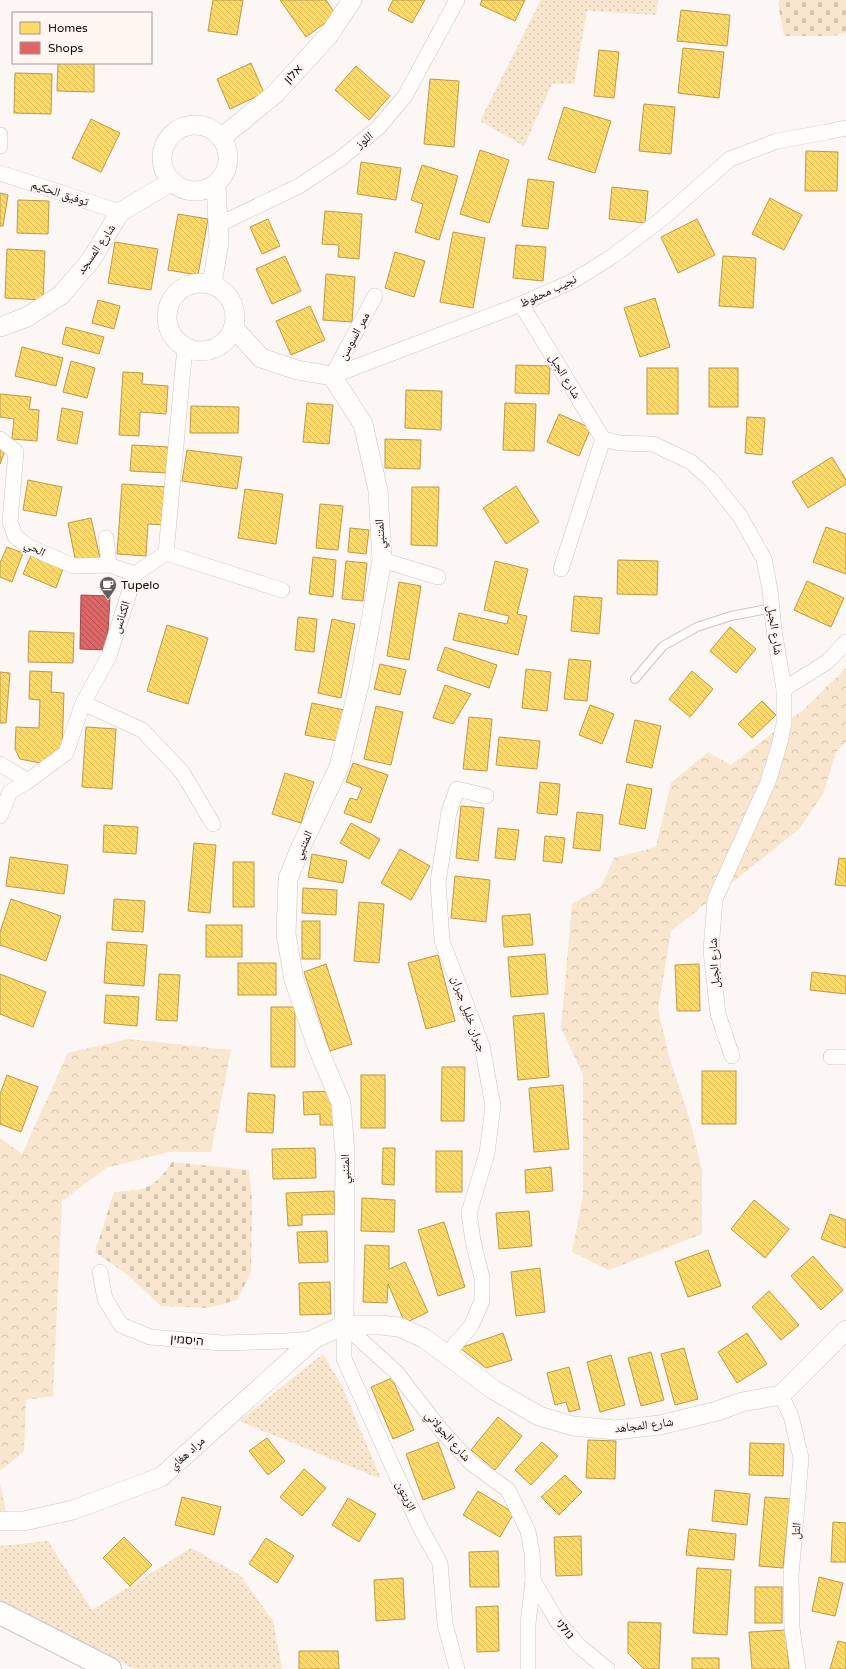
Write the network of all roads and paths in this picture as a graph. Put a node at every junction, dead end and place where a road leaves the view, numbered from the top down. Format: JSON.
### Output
{"nodes":[{"id":1,"x":352,"y":0,"type":"edge"},
{"id":2,"x":457,"y":0,"type":"edge"},
{"id":3,"x":846,"y":128,"type":"edge"},
{"id":4,"x":0,"y":135,"type":"edge"},
{"id":5,"x":222,"y":138,"type":"junction"},
{"id":6,"x":0,"y":146,"type":"edge"},
{"id":7,"x":0,"y":173,"type":"edge"},
{"id":8,"x":171,"y":182,"type":"junction"},
{"id":9,"x":216,"y":184,"type":"junction"},
{"id":10,"x":120,"y":212,"type":"junction"},
{"id":11,"x":218,"y":225,"type":"junction"},
{"id":12,"x":212,"y":284,"type":"junction"},
{"id":13,"x":375,"y":296,"type":"dead end"},
{"id":14,"x":521,"y":304,"type":"junction"},
{"id":15,"x":0,"y":327,"type":"edge"},
{"id":16,"x":234,"y":328,"type":"junction"},
{"id":17,"x":185,"y":347,"type":"junction"},
{"id":18,"x":332,"y":376,"type":"junction"},
{"id":19,"x":0,"y":439,"type":"edge"},
{"id":20,"x":603,"y":439,"type":"junction"},
{"id":21,"x":106,"y":538,"type":"dead end"},
{"id":22,"x":166,"y":553,"type":"junction"},
{"id":23,"x":382,"y":560,"type":"junction"},
{"id":24,"x":109,"y":565,"type":"junction"},
{"id":25,"x":561,"y":568,"type":"dead end"},
{"id":26,"x":135,"y":574,"type":"junction"},
{"id":27,"x":438,"y":576,"type":"dead end"},
{"id":28,"x":282,"y":590,"type":"dead end"},
{"id":29,"x":772,"y":608,"type":"junction"},
{"id":30,"x":846,"y":642,"type":"edge"},
{"id":31,"x":635,"y":679,"type":"dead end"},
{"id":32,"x":784,"y":689,"type":"junction"},
{"id":33,"x":83,"y":703,"type":"junction"},
{"id":34,"x":0,"y":764,"type":"edge"},
{"id":35,"x":28,"y":781,"type":"junction"},
{"id":36,"x":486,"y":796,"type":"dead end"},
{"id":37,"x":0,"y":816,"type":"edge"},
{"id":38,"x":213,"y":824,"type":"dead end"},
{"id":39,"x":732,"y":1056,"type":"dead end"},
{"id":40,"x":100,"y":1272,"type":"dead end"},
{"id":41,"x":344,"y":1326,"type":"junction"},
{"id":42,"x":846,"y":1330,"type":"edge"},
{"id":43,"x":314,"y":1339,"type":"junction"},
{"id":44,"x":447,"y":1354,"type":"junction"},
{"id":45,"x":781,"y":1395,"type":"junction"},
{"id":46,"x":0,"y":1521,"type":"edge"},
{"id":47,"x":534,"y":1580,"type":"junction"},
{"id":48,"x":0,"y":1613,"type":"edge"},
{"id":49,"x":110,"y":1669,"type":"edge"},
{"id":50,"x":457,"y":1669,"type":"edge"},
{"id":51,"x":528,"y":1669,"type":"edge"},
{"id":52,"x":607,"y":1669,"type":"edge"},
{"id":53,"x":798,"y":1669,"type":"edge"}],
"edges":[{"from":1,"to":5,"type":"street","name":"אלון"},
{"from":2,"to":11,"type":"street","name":"اللوز"},
{"from":3,"to":14,"type":"street","name":"نجيب محفوظ"},
{"from":4,"to":6,"type":"street"},
{"from":5,"to":8,"type":"street"},
{"from":5,"to":9,"type":"street"},
{"from":7,"to":10,"type":"street","name":"توفيق الحكيم"},
{"from":8,"to":9,"type":"street"},
{"from":8,"to":10,"type":"street","name":"شارع المسجد"},
{"from":9,"to":11,"type":"street"},
{"from":10,"to":15,"type":"street","name":"شارع المسجد"},
{"from":11,"to":12,"type":"street"},
{"from":12,"to":16,"type":"street"},
{"from":12,"to":17,"type":"street"},
{"from":13,"to":18,"type":"street","name":"ممر السوسن"},
{"from":14,"to":18,"type":"street","name":"نجيب محفوظ"},
{"from":14,"to":20,"type":"street","name":"شارع الجبل"},
{"from":16,"to":17,"type":"street"},
{"from":16,"to":18,"type":"street"},
{"from":17,"to":22,"type":"street"},
{"from":18,"to":23,"type":"street","name":"المتنبي"},
{"from":19,"to":24,"type":"street","name":"الحي"},
{"from":20,"to":25,"type":"street"},
{"from":20,"to":29,"type":"street","name":"شارع الجبل"},
{"from":21,"to":24,"type":"street"},
{"from":22,"to":26,"type":"street"},
{"from":22,"to":28,"type":"street"},
{"from":23,"to":27,"type":"street"},
{"from":23,"to":41,"type":"street","name":"المتنبي"},
{"from":24,"to":26,"type":"street","name":"الحي"},
{"from":26,"to":33,"type":"street","name":"الكنائس"},
{"from":29,"to":31,"type":"lane"},
{"from":29,"to":32,"type":"street","name":"شارع الجبل"},
{"from":30,"to":32,"type":"street"},
{"from":32,"to":39,"type":"street","name":"شارع الجبل"},
{"from":33,"to":35,"type":"street","name":"الكنائس"},
{"from":33,"to":38,"type":"street"},
{"from":34,"to":35,"type":"street"},
{"from":35,"to":37,"type":"street","name":"الكنائس"},
{"from":36,"to":44,"type":"street","name":"جبران خليل جبران"},
{"from":40,"to":43,"type":"street","name":"היסמין"},
{"from":41,"to":43,"type":"street","name":"مراد هغاي"},
{"from":41,"to":44,"type":"street","name":"شارع المجاهد"},
{"from":41,"to":47,"type":"street","name":"شارع الجولاني"},
{"from":41,"to":50,"type":"street","name":"الزيتون"},
{"from":42,"to":45,"type":"street"},
{"from":43,"to":46,"type":"street","name":"مراد هغاي"},
{"from":44,"to":45,"type":"street","name":"شارع المجاهد"},
{"from":45,"to":53,"type":"street","name":"التل"},
{"from":47,"to":51,"type":"street"},
{"from":47,"to":52,"type":"street","name":"גולני"},
{"from":48,"to":49,"type":"main road"}]}
